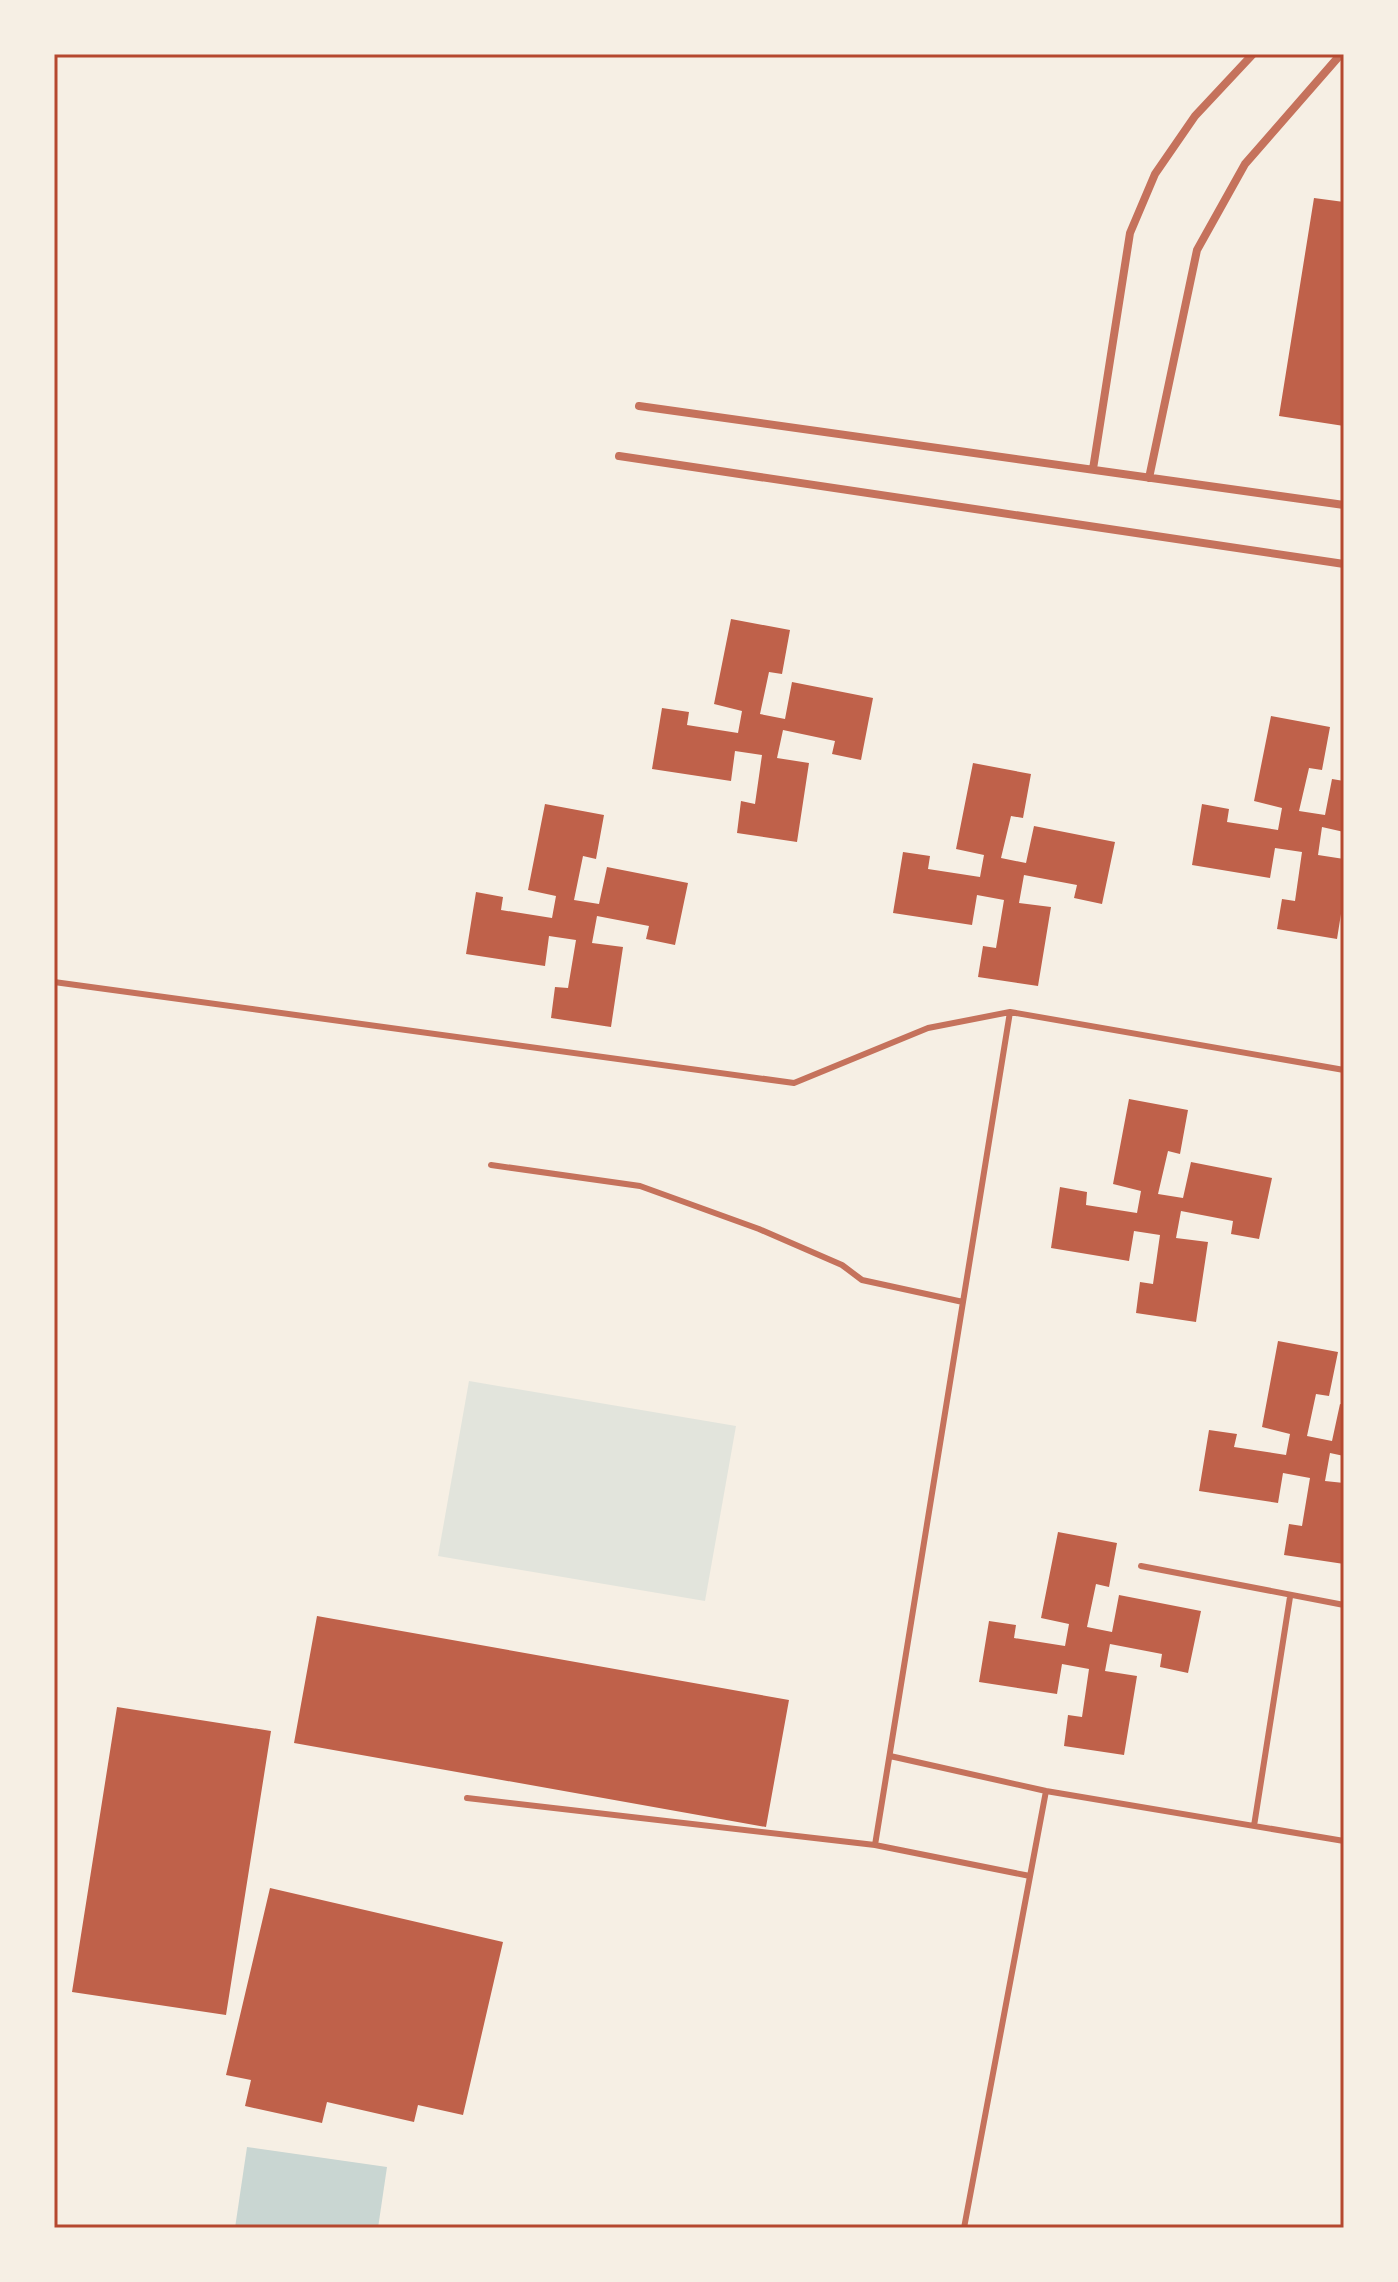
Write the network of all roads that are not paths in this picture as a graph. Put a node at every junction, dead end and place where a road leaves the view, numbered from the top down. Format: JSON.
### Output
{"nodes":[{"id":1,"x":1253,"y":54,"type":"edge"},
{"id":2,"x":1341,"y":54,"type":"edge"},
{"id":3,"x":639,"y":406,"type":"dead end"},
{"id":4,"x":619,"y":456,"type":"dead end"},
{"id":5,"x":1093,"y":469,"type":"junction"},
{"id":6,"x":1149,"y":478,"type":"junction"},
{"id":7,"x":1344,"y":505,"type":"edge"},
{"id":8,"x":1344,"y":564,"type":"edge"},
{"id":9,"x":54,"y":982,"type":"edge"},
{"id":10,"x":1010,"y":1012,"type":"junction"},
{"id":11,"x":1344,"y":1070,"type":"edge"},
{"id":12,"x":491,"y":1165,"type":"dead end"},
{"id":13,"x":963,"y":1302,"type":"junction"},
{"id":14,"x":1141,"y":1566,"type":"dead end"},
{"id":15,"x":1290,"y":1597,"type":"junction"},
{"id":16,"x":1344,"y":1605,"type":"edge"},
{"id":17,"x":890,"y":1756,"type":"junction"},
{"id":18,"x":1046,"y":1791,"type":"junction"},
{"id":19,"x":467,"y":1798,"type":"dead end"},
{"id":20,"x":1254,"y":1826,"type":"junction"},
{"id":21,"x":1344,"y":1841,"type":"edge"},
{"id":22,"x":875,"y":1845,"type":"junction"},
{"id":23,"x":1030,"y":1876,"type":"junction"},
{"id":24,"x":964,"y":2228,"type":"edge"}],
"edges":[{"from":1,"to":5,"type":"street"},
{"from":2,"to":6,"type":"street"},
{"from":3,"to":5,"type":"street"},
{"from":4,"to":8,"type":"street"},
{"from":5,"to":6,"type":"street"},
{"from":6,"to":7,"type":"street"},
{"from":9,"to":10,"type":"lane"},
{"from":10,"to":11,"type":"lane"},
{"from":10,"to":13,"type":"lane"},
{"from":12,"to":13,"type":"lane"},
{"from":13,"to":17,"type":"lane"},
{"from":14,"to":15,"type":"lane"},
{"from":15,"to":16,"type":"lane"},
{"from":15,"to":20,"type":"lane"},
{"from":17,"to":18,"type":"lane"},
{"from":17,"to":22,"type":"lane"},
{"from":18,"to":20,"type":"lane"},
{"from":18,"to":23,"type":"lane"},
{"from":19,"to":22,"type":"lane"},
{"from":20,"to":21,"type":"lane"},
{"from":22,"to":23,"type":"lane"},
{"from":23,"to":24,"type":"lane"}]}
